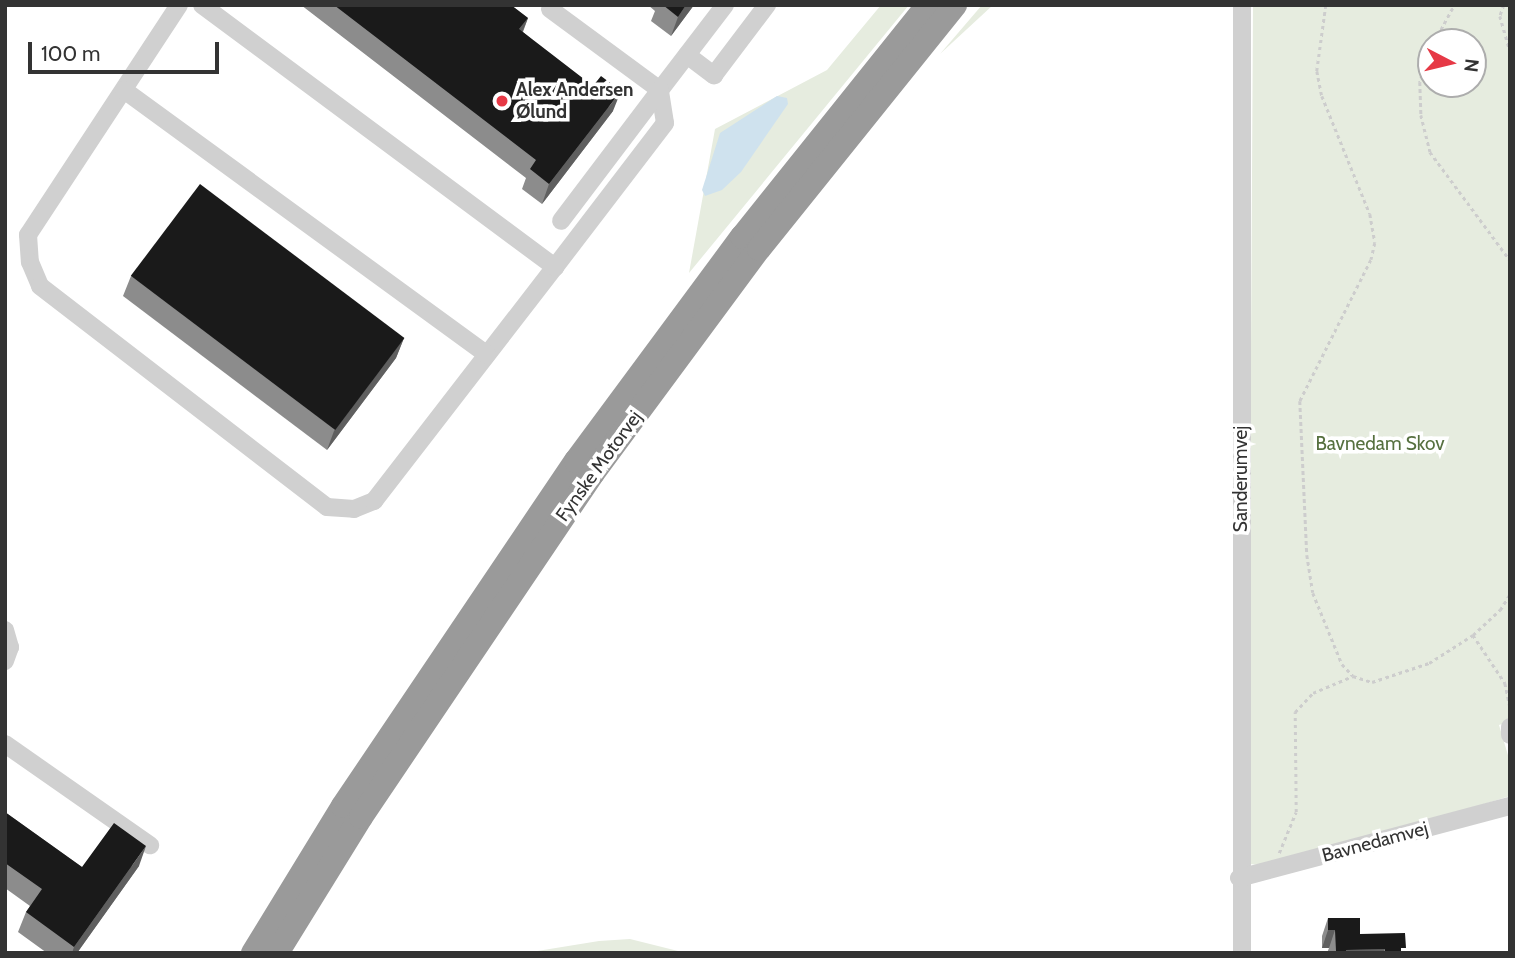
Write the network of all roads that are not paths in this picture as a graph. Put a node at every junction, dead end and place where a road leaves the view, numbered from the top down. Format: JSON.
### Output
{"nodes":[{"id":1,"x":179,"y":5,"type":"edge"},
{"id":2,"x":202,"y":5,"type":"edge"},
{"id":3,"x":725,"y":5,"type":"edge"},
{"id":4,"x":767,"y":5,"type":"edge"},
{"id":5,"x":928,"y":5,"type":"edge"},
{"id":6,"x":955,"y":5,"type":"edge"},
{"id":7,"x":1242,"y":5,"type":"edge"},
{"id":8,"x":550,"y":9,"type":"dead end"},
{"id":9,"x":687,"y":55,"type":"junction"},
{"id":10,"x":124,"y":90,"type":"junction"},
{"id":11,"x":660,"y":90,"type":"junction"},
{"id":12,"x":561,"y":221,"type":"dead end"},
{"id":13,"x":555,"y":267,"type":"junction"},
{"id":14,"x":487,"y":355,"type":"junction"},
{"id":15,"x":5,"y":630,"type":"edge"},
{"id":16,"x":5,"y":661,"type":"edge"},
{"id":17,"x":1510,"y":727,"type":"edge"},
{"id":18,"x":1510,"y":735,"type":"edge"},
{"id":19,"x":5,"y":744,"type":"edge"},
{"id":20,"x":1510,"y":806,"type":"edge"},
{"id":21,"x":150,"y":845,"type":"dead end"},
{"id":22,"x":1239,"y":878,"type":"junction"},
{"id":23,"x":253,"y":953,"type":"edge"},
{"id":24,"x":277,"y":953,"type":"edge"},
{"id":25,"x":1242,"y":953,"type":"edge"}],
"edges":[{"from":1,"to":10,"type":"street"},
{"from":2,"to":13,"type":"street"},
{"from":3,"to":9,"type":"street"},
{"from":4,"to":9,"type":"street"},
{"from":5,"to":23,"type":"highway","name":"Fynske Motorvej"},
{"from":6,"to":24,"type":"highway","name":"Fynske Motorvej"},
{"from":7,"to":22,"type":"street","name":"Sanderumvej"},
{"from":8,"to":11,"type":"street"},
{"from":9,"to":11,"type":"street"},
{"from":10,"to":14,"type":"street"},
{"from":10,"to":14,"type":"street"},
{"from":11,"to":12,"type":"street"},
{"from":11,"to":13,"type":"street"},
{"from":13,"to":14,"type":"street"},
{"from":15,"to":16,"type":"street"},
{"from":17,"to":18,"type":"street"},
{"from":19,"to":21,"type":"street"},
{"from":20,"to":22,"type":"street","name":"Bavnedamvej"},
{"from":22,"to":25,"type":"street","name":"Sanderumvej"}]}
